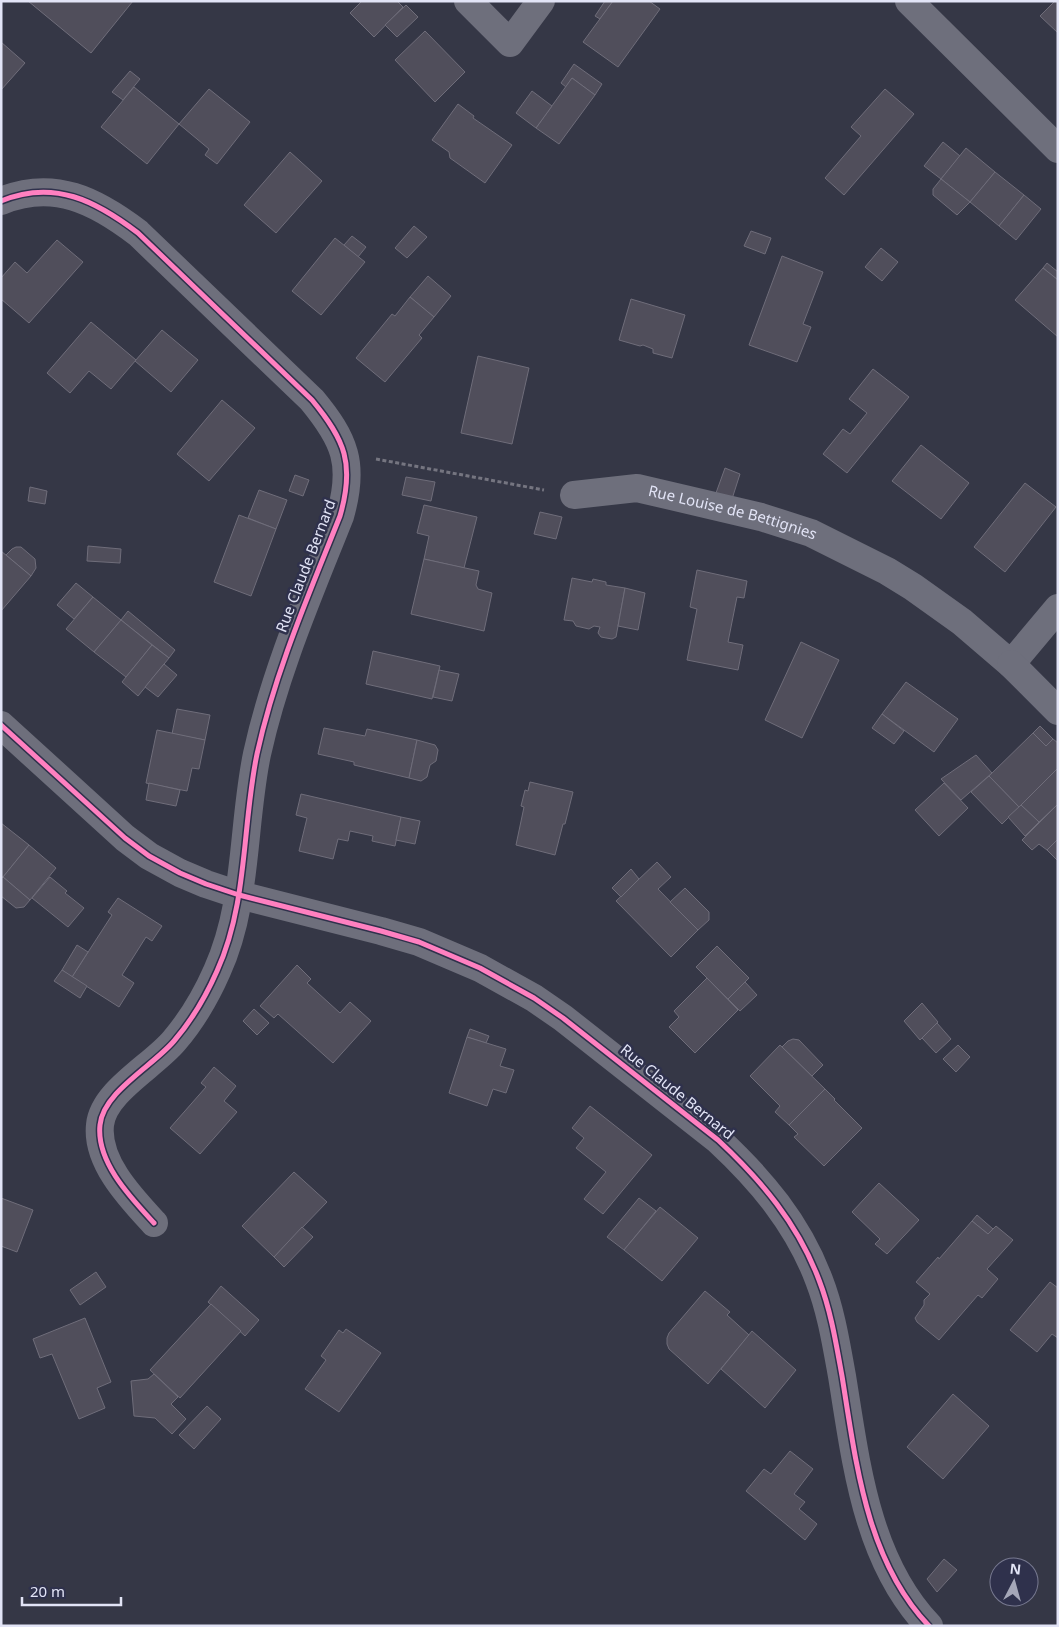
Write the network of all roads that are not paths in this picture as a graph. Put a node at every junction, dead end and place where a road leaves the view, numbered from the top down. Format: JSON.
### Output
{"nodes":[{"id":1,"x":468,"y":1,"type":"edge"},
{"id":2,"x":541,"y":1,"type":"edge"},
{"id":3,"x":909,"y":1,"type":"edge"},
{"id":4,"x":1058,"y":149,"type":"edge"},
{"id":5,"x":1,"y":201,"type":"edge"},
{"id":6,"x":574,"y":495,"type":"road end"},
{"id":7,"x":1058,"y":608,"type":"edge"},
{"id":8,"x":1012,"y":664,"type":"junction"},
{"id":9,"x":1058,"y":711,"type":"edge"},
{"id":10,"x":1,"y":725,"type":"edge"},
{"id":11,"x":239,"y":895,"type":"junction"},
{"id":12,"x":154,"y":1223,"type":"dead end"},
{"id":13,"x":929,"y":1626,"type":"edge"}],
"edges":[{"from":1,"to":2,"type":"street"},
{"from":3,"to":4,"type":"street"},
{"from":5,"to":11,"type":"street","name":"Rue Claude Bernard"},
{"from":6,"to":8,"type":"street","name":"Rue Louise de Bettignies"},
{"from":7,"to":8,"type":"street"},
{"from":8,"to":9,"type":"street","name":"Rue Louise de Bettignies"},
{"from":10,"to":11,"type":"street","name":"Rue Claude Bernard"},
{"from":11,"to":12,"type":"street","name":"Rue Claude Bernard"},
{"from":11,"to":13,"type":"street","name":"Rue Claude Bernard"}]}
